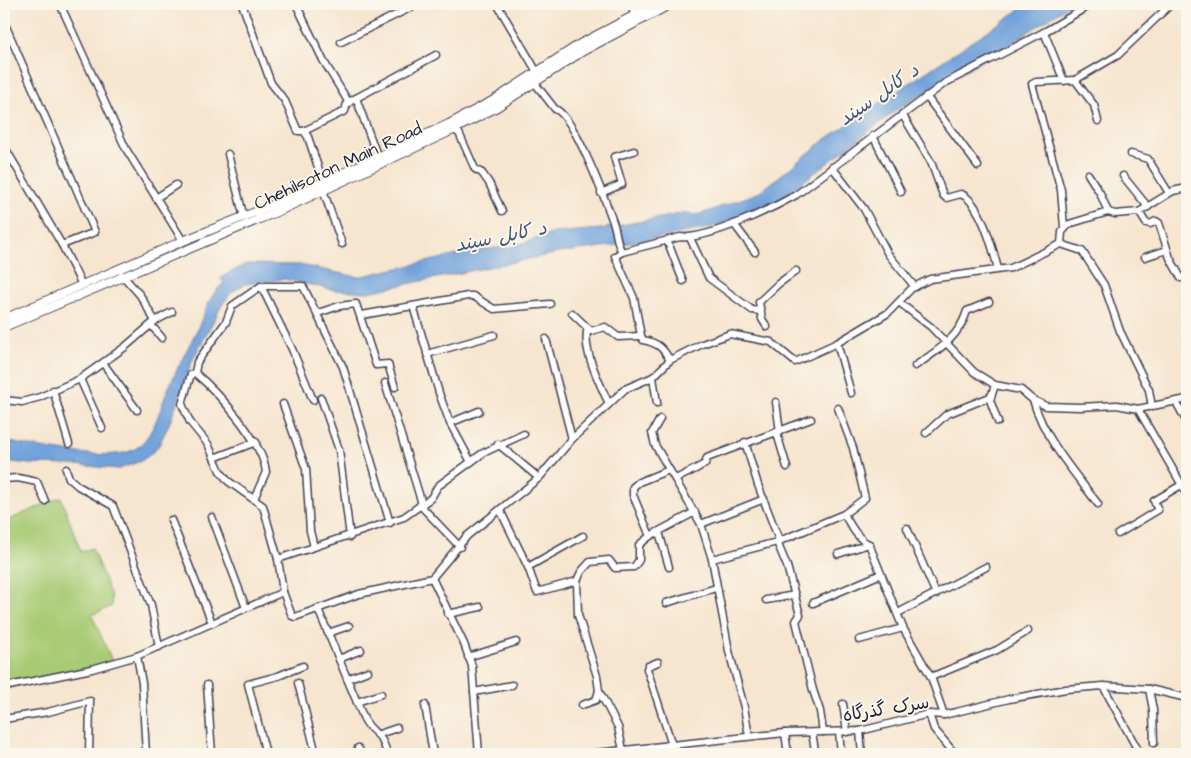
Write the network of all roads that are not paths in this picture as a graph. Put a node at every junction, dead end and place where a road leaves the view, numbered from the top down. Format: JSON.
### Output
{"nodes":[{"id":1,"x":60,"y":4,"type":"edge"},
{"id":2,"x":242,"y":4,"type":"edge"},
{"id":3,"x":296,"y":4,"type":"edge"},
{"id":4,"x":418,"y":4,"type":"edge"},
{"id":5,"x":497,"y":4,"type":"edge"},
{"id":6,"x":630,"y":4,"type":"edge"},
{"id":7,"x":656,"y":4,"type":"edge"},
{"id":8,"x":671,"y":4,"type":"edge"},
{"id":9,"x":1092,"y":4,"type":"edge"},
{"id":10,"x":1171,"y":4,"type":"edge"},
{"id":11,"x":635,"y":15,"type":"junction"},
{"id":12,"x":4,"y":22,"type":"edge"},
{"id":13,"x":1044,"y":32,"type":"junction"},
{"id":14,"x":341,"y":42,"type":"dead end"},
{"id":15,"x":436,"y":55,"type":"dead end"},
{"id":16,"x":537,"y":72,"type":"junction"},
{"id":17,"x":1064,"y":80,"type":"junction"},
{"id":18,"x":1075,"y":80,"type":"junction"},
{"id":19,"x":534,"y":82,"type":"junction"},
{"id":20,"x":926,"y":96,"type":"junction"},
{"id":21,"x":356,"y":98,"type":"junction"},
{"id":22,"x":349,"y":102,"type":"junction"},
{"id":23,"x":902,"y":114,"type":"junction"},
{"id":24,"x":1098,"y":121,"type":"dead end"},
{"id":25,"x":453,"y":130,"type":"junction"},
{"id":26,"x":304,"y":131,"type":"junction"},
{"id":27,"x":873,"y":136,"type":"junction"},
{"id":28,"x":4,"y":146,"type":"edge"},
{"id":29,"x":634,"y":151,"type":"dead end"},
{"id":30,"x":228,"y":154,"type":"dead end"},
{"id":31,"x":1131,"y":154,"type":"dead end"},
{"id":32,"x":378,"y":158,"type":"junction"},
{"id":33,"x":978,"y":166,"type":"dead end"},
{"id":34,"x":832,"y":167,"type":"junction"},
{"id":35,"x":1088,"y":174,"type":"dead end"},
{"id":36,"x":1123,"y":176,"type":"dead end"},
{"id":37,"x":176,"y":185,"type":"dead end"},
{"id":38,"x":323,"y":186,"type":"junction"},
{"id":39,"x":1187,"y":188,"type":"edge"},
{"id":40,"x":901,"y":192,"type":"dead end"},
{"id":41,"x":601,"y":193,"type":"junction"},
{"id":42,"x":1169,"y":193,"type":"junction"},
{"id":43,"x":156,"y":198,"type":"junction"},
{"id":44,"x":1148,"y":208,"type":"junction"},
{"id":45,"x":502,"y":211,"type":"dead end"},
{"id":46,"x":1108,"y":212,"type":"junction"},
{"id":47,"x":1139,"y":212,"type":"junction"},
{"id":48,"x":244,"y":218,"type":"junction"},
{"id":49,"x":734,"y":224,"type":"junction"},
{"id":50,"x":1064,"y":227,"type":"junction"},
{"id":51,"x":690,"y":238,"type":"junction"},
{"id":52,"x":667,"y":240,"type":"junction"},
{"id":53,"x":183,"y":241,"type":"junction"},
{"id":54,"x":342,"y":244,"type":"dead end"},
{"id":55,"x":1062,"y":244,"type":"junction"},
{"id":56,"x":62,"y":245,"type":"junction"},
{"id":57,"x":620,"y":250,"type":"junction"},
{"id":58,"x":1167,"y":250,"type":"junction"},
{"id":59,"x":755,"y":252,"type":"dead end"},
{"id":60,"x":1145,"y":257,"type":"dead end"},
{"id":61,"x":998,"y":269,"type":"junction"},
{"id":62,"x":796,"y":271,"type":"dead end"},
{"id":63,"x":122,"y":275,"type":"junction"},
{"id":64,"x":1181,"y":278,"type":"dead end"},
{"id":65,"x":683,"y":281,"type":"dead end"},
{"id":66,"x":82,"y":285,"type":"junction"},
{"id":67,"x":261,"y":286,"type":"junction"},
{"id":68,"x":915,"y":287,"type":"junction"},
{"id":69,"x":989,"y":302,"type":"dead end"},
{"id":70,"x":900,"y":303,"type":"junction"},
{"id":71,"x":550,"y":304,"type":"dead end"},
{"id":72,"x":413,"y":306,"type":"junction"},
{"id":73,"x":760,"y":311,"type":"junction"},
{"id":74,"x":172,"y":312,"type":"dead end"},
{"id":75,"x":318,"y":313,"type":"junction"},
{"id":76,"x":572,"y":313,"type":"dead end"},
{"id":77,"x":362,"y":315,"type":"dead end"},
{"id":78,"x":4,"y":319,"type":"edge"},
{"id":79,"x":153,"y":323,"type":"junction"},
{"id":80,"x":4,"y":327,"type":"edge"},
{"id":81,"x":767,"y":327,"type":"dead end"},
{"id":82,"x":588,"y":328,"type":"junction"},
{"id":83,"x":494,"y":335,"type":"dead end"},
{"id":84,"x":641,"y":336,"type":"junction"},
{"id":85,"x":162,"y":338,"type":"dead end"},
{"id":86,"x":546,"y":339,"type":"dead end"},
{"id":87,"x":837,"y":343,"type":"junction"},
{"id":88,"x":947,"y":344,"type":"junction"},
{"id":89,"x":427,"y":354,"type":"junction"},
{"id":90,"x":670,"y":360,"type":"junction"},
{"id":91,"x":103,"y":363,"type":"junction"},
{"id":92,"x":915,"y":366,"type":"dead end"},
{"id":93,"x":195,"y":372,"type":"junction"},
{"id":94,"x":653,"y":377,"type":"junction"},
{"id":95,"x":80,"y":380,"type":"junction"},
{"id":96,"x":385,"y":383,"type":"dead end"},
{"id":97,"x":995,"y":386,"type":"junction"},
{"id":98,"x":395,"y":388,"type":"dead end"},
{"id":99,"x":53,"y":390,"type":"junction"},
{"id":100,"x":851,"y":392,"type":"dead end"},
{"id":101,"x":990,"y":397,"type":"junction"},
{"id":102,"x":321,"y":398,"type":"dead end"},
{"id":103,"x":1187,"y":399,"type":"edge"},
{"id":104,"x":4,"y":400,"type":"edge"},
{"id":105,"x":312,"y":400,"type":"dead end"},
{"id":106,"x":1033,"y":400,"type":"junction"},
{"id":107,"x":776,"y":402,"type":"dead end"},
{"id":108,"x":1176,"y":402,"type":"junction"},
{"id":109,"x":657,"y":403,"type":"dead end"},
{"id":110,"x":283,"y":404,"type":"dead end"},
{"id":111,"x":609,"y":404,"type":"junction"},
{"id":112,"x":1152,"y":407,"type":"junction"},
{"id":113,"x":838,"y":408,"type":"dead end"},
{"id":114,"x":138,"y":410,"type":"dead end"},
{"id":115,"x":1138,"y":410,"type":"junction"},
{"id":116,"x":480,"y":411,"type":"dead end"},
{"id":117,"x":811,"y":419,"type":"dead end"},
{"id":118,"x":660,"y":420,"type":"dead end"},
{"id":119,"x":998,"y":422,"type":"dead end"},
{"id":120,"x":1187,"y":422,"type":"edge"},
{"id":121,"x":450,"y":423,"type":"junction"},
{"id":122,"x":102,"y":428,"type":"dead end"},
{"id":123,"x":778,"y":433,"type":"junction"},
{"id":124,"x":926,"y":433,"type":"dead end"},
{"id":125,"x":524,"y":434,"type":"dead end"},
{"id":126,"x":572,"y":439,"type":"junction"},
{"id":127,"x":256,"y":442,"type":"junction"},
{"id":128,"x":745,"y":442,"type":"junction"},
{"id":129,"x":69,"y":444,"type":"dead end"},
{"id":130,"x":498,"y":444,"type":"junction"},
{"id":131,"x":214,"y":458,"type":"junction"},
{"id":132,"x":471,"y":462,"type":"junction"},
{"id":133,"x":786,"y":467,"type":"dead end"},
{"id":134,"x":66,"y":470,"type":"dead end"},
{"id":135,"x":669,"y":470,"type":"junction"},
{"id":136,"x":539,"y":478,"type":"junction"},
{"id":137,"x":4,"y":479,"type":"edge"},
{"id":138,"x":676,"y":479,"type":"junction"},
{"id":139,"x":1186,"y":489,"type":"edge"},
{"id":140,"x":254,"y":499,"type":"junction"},
{"id":141,"x":764,"y":499,"type":"junction"},
{"id":142,"x":45,"y":501,"type":"dead end"},
{"id":143,"x":1098,"y":504,"type":"dead end"},
{"id":144,"x":421,"y":505,"type":"junction"},
{"id":145,"x":500,"y":510,"type":"junction"},
{"id":146,"x":695,"y":512,"type":"junction"},
{"id":147,"x":844,"y":514,"type":"junction"},
{"id":148,"x":212,"y":517,"type":"dead end"},
{"id":149,"x":171,"y":520,"type":"dead end"},
{"id":150,"x":390,"y":523,"type":"junction"},
{"id":151,"x":701,"y":524,"type":"junction"},
{"id":152,"x":907,"y":528,"type":"dead end"},
{"id":153,"x":659,"y":532,"type":"junction"},
{"id":154,"x":1118,"y":534,"type":"dead end"},
{"id":155,"x":583,"y":536,"type":"dead end"},
{"id":156,"x":650,"y":536,"type":"junction"},
{"id":157,"x":350,"y":537,"type":"junction"},
{"id":158,"x":778,"y":541,"type":"junction"},
{"id":159,"x":870,"y":544,"type":"junction"},
{"id":160,"x":314,"y":547,"type":"junction"},
{"id":161,"x":460,"y":547,"type":"junction"},
{"id":162,"x":838,"y":554,"type":"dead end"},
{"id":163,"x":278,"y":559,"type":"junction"},
{"id":164,"x":712,"y":559,"type":"junction"},
{"id":165,"x":528,"y":567,"type":"junction"},
{"id":166,"x":670,"y":567,"type":"dead end"},
{"id":167,"x":986,"y":568,"type":"dead end"},
{"id":168,"x":881,"y":574,"type":"junction"},
{"id":169,"x":432,"y":578,"type":"junction"},
{"id":170,"x":577,"y":581,"type":"junction"},
{"id":171,"x":716,"y":588,"type":"junction"},
{"id":172,"x":283,"y":592,"type":"junction"},
{"id":173,"x":936,"y":594,"type":"junction"},
{"id":174,"x":795,"y":595,"type":"junction"},
{"id":175,"x":766,"y":600,"type":"dead end"},
{"id":176,"x":666,"y":602,"type":"dead end"},
{"id":177,"x":813,"y":603,"type":"dead end"},
{"id":178,"x":480,"y":607,"type":"dead end"},
{"id":179,"x":246,"y":608,"type":"junction"},
{"id":180,"x":318,"y":609,"type":"junction"},
{"id":181,"x":898,"y":613,"type":"junction"},
{"id":182,"x":448,"y":614,"type":"junction"},
{"id":183,"x":212,"y":623,"type":"junction"},
{"id":184,"x":349,"y":626,"type":"dead end"},
{"id":185,"x":903,"y":628,"type":"junction"},
{"id":186,"x":1028,"y":631,"type":"dead end"},
{"id":187,"x":328,"y":633,"type":"junction"},
{"id":188,"x":859,"y":640,"type":"dead end"},
{"id":189,"x":516,"y":642,"type":"dead end"},
{"id":190,"x":159,"y":648,"type":"junction"},
{"id":191,"x":361,"y":650,"type":"dead end"},
{"id":192,"x":137,"y":656,"type":"junction"},
{"id":193,"x":468,"y":657,"type":"junction"},
{"id":194,"x":339,"y":659,"type":"junction"},
{"id":195,"x":658,"y":662,"type":"dead end"},
{"id":196,"x":303,"y":666,"type":"dead end"},
{"id":197,"x":368,"y":671,"type":"dead end"},
{"id":198,"x":931,"y":677,"type":"junction"},
{"id":199,"x":347,"y":679,"type":"junction"},
{"id":200,"x":298,"y":683,"type":"dead end"},
{"id":201,"x":207,"y":685,"type":"dead end"},
{"id":202,"x":512,"y":685,"type":"dead end"},
{"id":203,"x":1103,"y":686,"type":"junction"},
{"id":204,"x":4,"y":687,"type":"edge"},
{"id":205,"x":1149,"y":689,"type":"junction"},
{"id":206,"x":599,"y":691,"type":"junction"},
{"id":207,"x":474,"y":692,"type":"junction"},
{"id":208,"x":381,"y":694,"type":"dead end"},
{"id":209,"x":1187,"y":698,"type":"edge"},
{"id":210,"x":357,"y":702,"type":"junction"},
{"id":211,"x":843,"y":704,"type":"dead end"},
{"id":212,"x":425,"y":705,"type":"dead end"},
{"id":213,"x":582,"y":705,"type":"dead end"},
{"id":214,"x":929,"y":714,"type":"junction"},
{"id":215,"x":944,"y":715,"type":"junction"},
{"id":216,"x":4,"y":719,"type":"edge"},
{"id":217,"x":397,"y":728,"type":"dead end"},
{"id":218,"x":860,"y":731,"type":"junction"},
{"id":219,"x":823,"y":732,"type":"junction"},
{"id":220,"x":839,"y":732,"type":"junction"},
{"id":221,"x":847,"y":732,"type":"junction"},
{"id":222,"x":785,"y":733,"type":"junction"},
{"id":223,"x":812,"y":733,"type":"junction"},
{"id":224,"x":379,"y":734,"type":"junction"},
{"id":225,"x":748,"y":736,"type":"junction"},
{"id":226,"x":1154,"y":743,"type":"dead end"},
{"id":227,"x":670,"y":745,"type":"junction"},
{"id":228,"x":623,"y":750,"type":"junction"},
{"id":229,"x":89,"y":754,"type":"edge"},
{"id":230,"x":146,"y":754,"type":"edge"},
{"id":231,"x":212,"y":754,"type":"edge"},
{"id":232,"x":266,"y":754,"type":"edge"},
{"id":233,"x":316,"y":754,"type":"edge"},
{"id":234,"x":387,"y":754,"type":"edge"},
{"id":235,"x":433,"y":754,"type":"edge"},
{"id":236,"x":479,"y":754,"type":"edge"},
{"id":237,"x":587,"y":754,"type":"edge"},
{"id":238,"x":669,"y":754,"type":"edge"},
{"id":239,"x":788,"y":754,"type":"edge"},
{"id":240,"x":820,"y":754,"type":"edge"},
{"id":241,"x":841,"y":754,"type":"edge"},
{"id":242,"x":862,"y":754,"type":"edge"},
{"id":243,"x":955,"y":754,"type":"edge"},
{"id":244,"x":1140,"y":754,"type":"edge"}],
"edges":[{"from":1,"to":43,"type":"street"},
{"from":2,"to":26,"type":"street"},
{"from":3,"to":22,"type":"street"},
{"from":4,"to":14,"type":"street"},
{"from":5,"to":16,"type":"street"},
{"from":6,"to":11,"type":"street"},
{"from":7,"to":11,"type":"main road","name":"Chehilsoton Main Road"},
{"from":8,"to":19,"type":"main road","name":"Chehilsoton Main Road"},
{"from":9,"to":13,"type":"street"},
{"from":10,"to":18,"type":"street"},
{"from":11,"to":16,"type":"main road","name":"Chehilsoton Main Road"},
{"from":12,"to":56,"type":"street"},
{"from":13,"to":17,"type":"street"},
{"from":13,"to":20,"type":"street"},
{"from":15,"to":21,"type":"street"},
{"from":16,"to":32,"type":"main road","name":"Chehilsoton Main Road"},
{"from":17,"to":18,"type":"street"},
{"from":17,"to":50,"type":"street"},
{"from":18,"to":24,"type":"street"},
{"from":19,"to":25,"type":"main road","name":"Chehilsoton Main Road"},
{"from":19,"to":41,"type":"street"},
{"from":20,"to":23,"type":"street"},
{"from":20,"to":33,"type":"street"},
{"from":21,"to":22,"type":"street"},
{"from":21,"to":32,"type":"street"},
{"from":22,"to":26,"type":"street"},
{"from":23,"to":27,"type":"street"},
{"from":23,"to":61,"type":"street"},
{"from":25,"to":38,"type":"main road","name":"Chehilsoton Main Road"},
{"from":25,"to":45,"type":"street"},
{"from":26,"to":38,"type":"street"},
{"from":27,"to":34,"type":"street"},
{"from":27,"to":40,"type":"street"},
{"from":28,"to":56,"type":"street"},
{"from":29,"to":41,"type":"street"},
{"from":30,"to":48,"type":"street"},
{"from":31,"to":42,"type":"street"},
{"from":32,"to":38,"type":"main road","name":"Chehilsoton Main Road"},
{"from":34,"to":49,"type":"street"},
{"from":34,"to":68,"type":"street"},
{"from":35,"to":46,"type":"street"},
{"from":36,"to":44,"type":"street"},
{"from":37,"to":43,"type":"street"},
{"from":38,"to":48,"type":"main road","name":"Chehilsoton Main Road"},
{"from":38,"to":54,"type":"street"},
{"from":38,"to":63,"type":"main road","name":"Chehilsoton Main Road"},
{"from":39,"to":42,"type":"street"},
{"from":41,"to":57,"type":"street"},
{"from":42,"to":44,"type":"street"},
{"from":43,"to":53,"type":"street"},
{"from":44,"to":47,"type":"street"},
{"from":46,"to":47,"type":"street"},
{"from":46,"to":50,"type":"street"},
{"from":47,"to":58,"type":"street"},
{"from":48,"to":53,"type":"main road","name":"Chehilsoton Main Road"},
{"from":49,"to":51,"type":"street"},
{"from":49,"to":59,"type":"street"},
{"from":50,"to":55,"type":"street"},
{"from":51,"to":52,"type":"street"},
{"from":51,"to":73,"type":"street"},
{"from":52,"to":57,"type":"street"},
{"from":52,"to":65,"type":"street"},
{"from":53,"to":66,"type":"main road","name":"Chehilsoton Main Road"},
{"from":55,"to":61,"type":"street"},
{"from":55,"to":112,"type":"street"},
{"from":56,"to":66,"type":"street"},
{"from":57,"to":84,"type":"street"},
{"from":58,"to":60,"type":"street"},
{"from":58,"to":64,"type":"street"},
{"from":61,"to":68,"type":"street"},
{"from":62,"to":73,"type":"street"},
{"from":63,"to":79,"type":"street"},
{"from":63,"to":80,"type":"main road","name":"Chehilsoton Main Road"},
{"from":66,"to":78,"type":"main road","name":"Chehilsoton Main Road"},
{"from":67,"to":75,"type":"street"},
{"from":67,"to":93,"type":"street"},
{"from":67,"to":105,"type":"street"},
{"from":68,"to":70,"type":"street"},
{"from":69,"to":88,"type":"street"},
{"from":70,"to":87,"type":"street"},
{"from":70,"to":88,"type":"street"},
{"from":71,"to":72,"type":"street"},
{"from":72,"to":77,"type":"street"},
{"from":72,"to":89,"type":"street"},
{"from":73,"to":81,"type":"street"},
{"from":74,"to":79,"type":"street"},
{"from":75,"to":98,"type":"street"},
{"from":75,"to":150,"type":"street"},
{"from":76,"to":82,"type":"street"},
{"from":79,"to":85,"type":"street"},
{"from":79,"to":91,"type":"street"},
{"from":82,"to":84,"type":"street"},
{"from":82,"to":111,"type":"street"},
{"from":83,"to":89,"type":"street"},
{"from":84,"to":90,"type":"street"},
{"from":86,"to":126,"type":"street"},
{"from":87,"to":90,"type":"street"},
{"from":87,"to":100,"type":"street"},
{"from":88,"to":92,"type":"street"},
{"from":88,"to":97,"type":"street"},
{"from":89,"to":121,"type":"street"},
{"from":90,"to":94,"type":"street"},
{"from":91,"to":95,"type":"street"},
{"from":91,"to":114,"type":"street"},
{"from":93,"to":127,"type":"street"},
{"from":93,"to":131,"type":"street"},
{"from":94,"to":109,"type":"street"},
{"from":94,"to":111,"type":"street"},
{"from":95,"to":99,"type":"street"},
{"from":95,"to":122,"type":"street"},
{"from":96,"to":144,"type":"street"},
{"from":97,"to":101,"type":"street"},
{"from":97,"to":106,"type":"street"},
{"from":99,"to":104,"type":"street"},
{"from":99,"to":129,"type":"street"},
{"from":101,"to":119,"type":"street"},
{"from":101,"to":124,"type":"street"},
{"from":102,"to":157,"type":"street"},
{"from":103,"to":108,"type":"street"},
{"from":106,"to":115,"type":"street"},
{"from":106,"to":143,"type":"street"},
{"from":107,"to":123,"type":"street"},
{"from":108,"to":112,"type":"street"},
{"from":108,"to":120,"type":"street"},
{"from":110,"to":160,"type":"street"},
{"from":111,"to":126,"type":"street"},
{"from":112,"to":115,"type":"street"},
{"from":113,"to":147,"type":"street"},
{"from":115,"to":139,"type":"street"},
{"from":116,"to":121,"type":"street"},
{"from":117,"to":123,"type":"street"},
{"from":118,"to":135,"type":"street"},
{"from":121,"to":132,"type":"street"},
{"from":123,"to":128,"type":"street"},
{"from":123,"to":133,"type":"street"},
{"from":125,"to":130,"type":"street"},
{"from":126,"to":136,"type":"street"},
{"from":127,"to":131,"type":"street"},
{"from":127,"to":140,"type":"street"},
{"from":128,"to":138,"type":"street"},
{"from":128,"to":141,"type":"street"},
{"from":130,"to":132,"type":"street"},
{"from":130,"to":136,"type":"street"},
{"from":131,"to":140,"type":"street"},
{"from":132,"to":144,"type":"street"},
{"from":134,"to":190,"type":"street"},
{"from":135,"to":138,"type":"street"},
{"from":135,"to":156,"type":"street"},
{"from":136,"to":145,"type":"street"},
{"from":137,"to":142,"type":"street"},
{"from":138,"to":146,"type":"street"},
{"from":139,"to":154,"type":"street"},
{"from":140,"to":163,"type":"street"},
{"from":141,"to":151,"type":"street"},
{"from":141,"to":158,"type":"street"},
{"from":144,"to":150,"type":"street"},
{"from":144,"to":161,"type":"street"},
{"from":145,"to":161,"type":"street"},
{"from":145,"to":165,"type":"street"},
{"from":146,"to":151,"type":"street"},
{"from":146,"to":153,"type":"street"},
{"from":147,"to":158,"type":"street"},
{"from":147,"to":159,"type":"street"},
{"from":148,"to":179,"type":"street"},
{"from":149,"to":183,"type":"street"},
{"from":150,"to":157,"type":"street"},
{"from":151,"to":164,"type":"street"},
{"from":152,"to":173,"type":"street"},
{"from":153,"to":156,"type":"street"},
{"from":153,"to":166,"type":"street"},
{"from":155,"to":165,"type":"street"},
{"from":156,"to":170,"type":"street"},
{"from":157,"to":160,"type":"street"},
{"from":158,"to":164,"type":"street"},
{"from":158,"to":174,"type":"street"},
{"from":159,"to":162,"type":"street"},
{"from":159,"to":168,"type":"street"},
{"from":160,"to":163,"type":"street"},
{"from":161,"to":169,"type":"street"},
{"from":163,"to":172,"type":"street"},
{"from":164,"to":171,"type":"street"},
{"from":165,"to":170,"type":"street"},
{"from":167,"to":173,"type":"street"},
{"from":168,"to":177,"type":"street"},
{"from":168,"to":181,"type":"street"},
{"from":169,"to":180,"type":"street"},
{"from":169,"to":182,"type":"street"},
{"from":170,"to":206,"type":"street"},
{"from":171,"to":176,"type":"street"},
{"from":171,"to":225,"type":"street"},
{"from":172,"to":179,"type":"street"},
{"from":172,"to":180,"type":"street"},
{"from":173,"to":181,"type":"street"},
{"from":174,"to":175,"type":"street"},
{"from":174,"to":219,"type":"street"},
{"from":178,"to":182,"type":"street"},
{"from":179,"to":183,"type":"street"},
{"from":180,"to":187,"type":"street"},
{"from":181,"to":185,"type":"street"},
{"from":182,"to":193,"type":"street"},
{"from":183,"to":190,"type":"street"},
{"from":184,"to":187,"type":"street"},
{"from":185,"to":188,"type":"street"},
{"from":185,"to":198,"type":"street"},
{"from":186,"to":198,"type":"street"},
{"from":187,"to":194,"type":"street"},
{"from":189,"to":193,"type":"street"},
{"from":190,"to":192,"type":"street"},
{"from":191,"to":194,"type":"street"},
{"from":192,"to":204,"type":"street"},
{"from":192,"to":230,"type":"street"},
{"from":193,"to":207,"type":"street"},
{"from":194,"to":199,"type":"street"},
{"from":195,"to":227,"type":"street"},
{"from":196,"to":232,"type":"street"},
{"from":197,"to":199,"type":"street"},
{"from":198,"to":215,"type":"street"},
{"from":199,"to":210,"type":"street"},
{"from":200,"to":233,"type":"street"},
{"from":201,"to":231,"type":"street"},
{"from":202,"to":207,"type":"street"},
{"from":203,"to":205,"type":"street","name":"سرک گذرگاه"},
{"from":203,"to":215,"type":"street","name":"سرک گذرگاه"},
{"from":203,"to":244,"type":"street"},
{"from":205,"to":209,"type":"street","name":"سرک گذرگاه"},
{"from":205,"to":226,"type":"street"},
{"from":206,"to":213,"type":"street"},
{"from":206,"to":228,"type":"street"},
{"from":207,"to":236,"type":"street"},
{"from":208,"to":210,"type":"street"},
{"from":210,"to":224,"type":"street"},
{"from":211,"to":221,"type":"street"},
{"from":212,"to":235,"type":"street"},
{"from":214,"to":215,"type":"street","name":"سرک گذرگاه"},
{"from":214,"to":218,"type":"street","name":"سرک گذرگاه"},
{"from":214,"to":243,"type":"street"},
{"from":216,"to":229,"type":"street"},
{"from":217,"to":224,"type":"street"},
{"from":218,"to":221,"type":"street","name":"سرک گذرگاه"},
{"from":218,"to":242,"type":"street"},
{"from":219,"to":220,"type":"street","name":"سرک گذرگاه"},
{"from":219,"to":223,"type":"street","name":"سرک گذرگاه"},
{"from":220,"to":221,"type":"street","name":"سرک گذرگاه"},
{"from":220,"to":241,"type":"street"},
{"from":222,"to":223,"type":"street","name":"سرک گذرگاه"},
{"from":222,"to":225,"type":"street","name":"سرک گذرگاه"},
{"from":222,"to":239,"type":"street"},
{"from":223,"to":240,"type":"street"},
{"from":224,"to":234,"type":"street"},
{"from":225,"to":227,"type":"street","name":"سرک گذرگاه"},
{"from":227,"to":228,"type":"street","name":"سرک گذرگاه"},
{"from":227,"to":238,"type":"street"},
{"from":228,"to":237,"type":"street","name":"سرک گذرگاه"}]}
